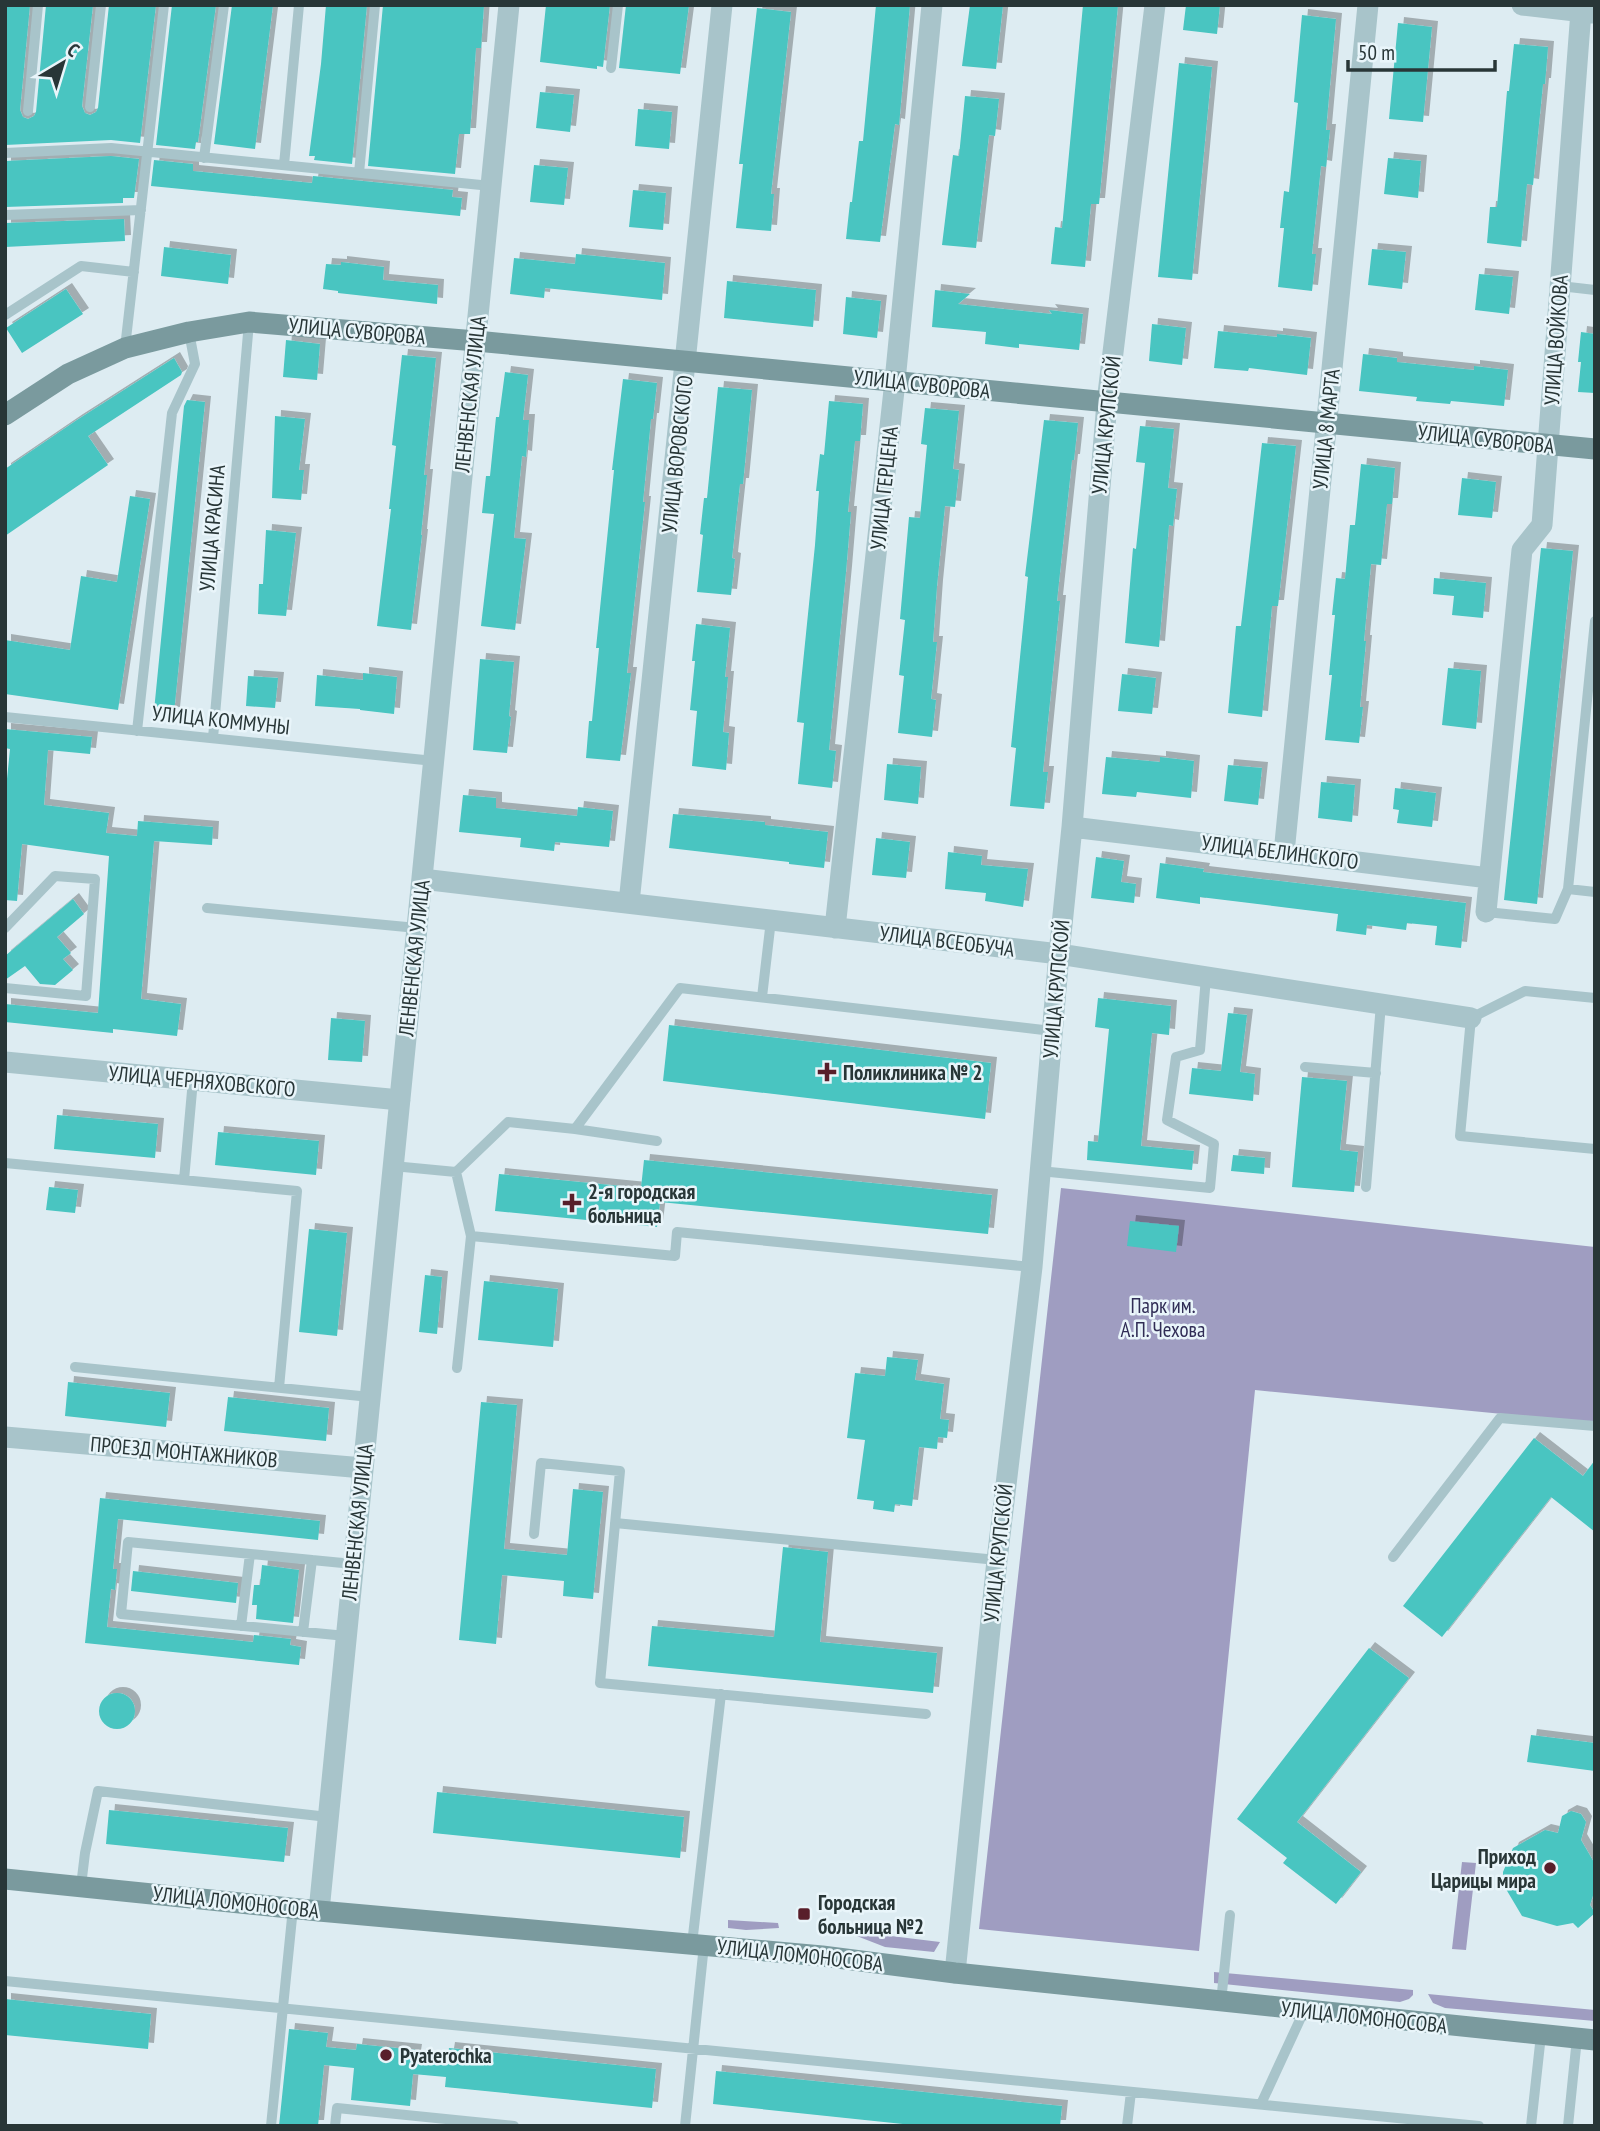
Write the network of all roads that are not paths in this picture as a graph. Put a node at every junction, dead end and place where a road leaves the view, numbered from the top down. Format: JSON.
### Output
{"nodes":[{"id":1,"x":38,"y":5,"type":"edge"},
{"id":2,"x":100,"y":5,"type":"edge"},
{"id":3,"x":164,"y":5,"type":"edge"},
{"id":4,"x":224,"y":5,"type":"edge"},
{"id":5,"x":299,"y":5,"type":"edge"},
{"id":6,"x":375,"y":5,"type":"edge"},
{"id":7,"x":509,"y":5,"type":"edge"},
{"id":8,"x":618,"y":5,"type":"edge"},
{"id":9,"x":722,"y":5,"type":"edge"},
{"id":10,"x":932,"y":5,"type":"edge"},
{"id":11,"x":1155,"y":5,"type":"edge"},
{"id":12,"x":1367,"y":5,"type":"edge"},
{"id":13,"x":1522,"y":5,"type":"edge"},
{"id":14,"x":1588,"y":12,"type":"edge"},
{"id":15,"x":611,"y":68,"type":"dead end"},
{"id":16,"x":90,"y":107,"type":"dead end"},
{"id":17,"x":28,"y":111,"type":"dead end"},
{"id":18,"x":147,"y":152,"type":"junction"},
{"id":19,"x":5,"y":153,"type":"edge"},
{"id":20,"x":204,"y":158,"type":"junction"},
{"id":21,"x":284,"y":165,"type":"junction"},
{"id":22,"x":359,"y":173,"type":"junction"},
{"id":23,"x":491,"y":186,"type":"junction"},
{"id":24,"x":141,"y":210,"type":"junction"},
{"id":25,"x":5,"y":215,"type":"edge"},
{"id":26,"x":134,"y":272,"type":"junction"},
{"id":27,"x":1560,"y":286,"type":"junction"},
{"id":28,"x":1595,"y":289,"type":"edge"},
{"id":29,"x":5,"y":315,"type":"edge"},
{"id":30,"x":249,"y":322,"type":"junction"},
{"id":31,"x":189,"y":332,"type":"junction"},
{"id":32,"x":476,"y":341,"type":"junction"},
{"id":33,"x":125,"y":348,"type":"junction"},
{"id":34,"x":687,"y":361,"type":"junction"},
{"id":35,"x":895,"y":382,"type":"junction"},
{"id":36,"x":1107,"y":402,"type":"junction"},
{"id":37,"x":7,"y":409,"type":"edge"},
{"id":38,"x":1327,"y":423,"type":"junction"},
{"id":39,"x":1548,"y":445,"type":"junction"},
{"id":40,"x":1595,"y":449,"type":"edge"},
{"id":41,"x":1595,"y":621,"type":"edge"},
{"id":42,"x":5,"y":717,"type":"edge"},
{"id":43,"x":137,"y":731,"type":"junction"},
{"id":44,"x":213,"y":738,"type":"junction"},
{"id":45,"x":433,"y":761,"type":"junction"},
{"id":46,"x":1072,"y":827,"type":"junction"},
{"id":47,"x":1284,"y":853,"type":"junction"},
{"id":48,"x":1489,"y":878,"type":"junction"},
{"id":49,"x":422,"y":879,"type":"junction"},
{"id":50,"x":1568,"y":889,"type":"junction"},
{"id":51,"x":1595,"y":892,"type":"edge"},
{"id":52,"x":629,"y":903,"type":"junction"},
{"id":53,"x":207,"y":908,"type":"dead end"},
{"id":54,"x":1486,"y":912,"type":"joint"},
{"id":55,"x":771,"y":920,"type":"junction"},
{"id":56,"x":5,"y":928,"type":"edge"},
{"id":57,"x":417,"y":928,"type":"junction"},
{"id":58,"x":835,"y":928,"type":"junction"},
{"id":59,"x":1059,"y":954,"type":"junction"},
{"id":60,"x":1206,"y":977,"type":"junction"},
{"id":61,"x":5,"y":988,"type":"edge"},
{"id":62,"x":762,"y":997,"type":"junction"},
{"id":63,"x":1595,"y":998,"type":"edge"},
{"id":64,"x":1381,"y":1004,"type":"junction"},
{"id":65,"x":1471,"y":1018,"type":"junction"},
{"id":66,"x":1052,"y":1031,"type":"junction"},
{"id":67,"x":5,"y":1062,"type":"edge"},
{"id":68,"x":1305,"y":1067,"type":"dead end"},
{"id":69,"x":1376,"y":1073,"type":"junction"},
{"id":70,"x":193,"y":1080,"type":"junction"},
{"id":71,"x":400,"y":1100,"type":"junction"},
{"id":72,"x":575,"y":1129,"type":"junction"},
{"id":73,"x":657,"y":1141,"type":"dead end"},
{"id":74,"x":1595,"y":1149,"type":"edge"},
{"id":75,"x":5,"y":1163,"type":"edge"},
{"id":76,"x":393,"y":1166,"type":"junction"},
{"id":77,"x":1040,"y":1171,"type":"junction"},
{"id":78,"x":457,"y":1172,"type":"junction"},
{"id":79,"x":184,"y":1180,"type":"junction"},
{"id":80,"x":1366,"y":1187,"type":"dead end"},
{"id":81,"x":471,"y":1236,"type":"junction"},
{"id":82,"x":1032,"y":1267,"type":"junction"},
{"id":83,"x":75,"y":1367,"type":"dead end"},
{"id":84,"x":457,"y":1368,"type":"dead end"},
{"id":85,"x":279,"y":1388,"type":"junction"},
{"id":86,"x":370,"y":1397,"type":"junction"},
{"id":87,"x":1595,"y":1426,"type":"edge"},
{"id":88,"x":5,"y":1437,"type":"edge"},
{"id":89,"x":363,"y":1468,"type":"junction"},
{"id":90,"x":615,"y":1523,"type":"junction"},
{"id":91,"x":534,"y":1534,"type":"dead end"},
{"id":92,"x":250,"y":1554,"type":"junction"},
{"id":93,"x":1393,"y":1557,"type":"dead end"},
{"id":94,"x":312,"y":1560,"type":"junction"},
{"id":95,"x":997,"y":1560,"type":"junction"},
{"id":96,"x":353,"y":1564,"type":"junction"},
{"id":97,"x":241,"y":1626,"type":"junction"},
{"id":98,"x":303,"y":1632,"type":"junction"},
{"id":99,"x":346,"y":1636,"type":"junction"},
{"id":100,"x":721,"y":1695,"type":"junction"},
{"id":101,"x":926,"y":1714,"type":"dead end"},
{"id":102,"x":328,"y":1817,"type":"junction"},
{"id":103,"x":5,"y":1879,"type":"edge"},
{"id":104,"x":81,"y":1886,"type":"junction"},
{"id":105,"x":293,"y":1908,"type":"junction"},
{"id":106,"x":318,"y":1911,"type":"junction"},
{"id":107,"x":1230,"y":1915,"type":"dead end"},
{"id":108,"x":698,"y":1944,"type":"junction"},
{"id":109,"x":955,"y":1973,"type":"junction"},
{"id":110,"x":5,"y":1981,"type":"edge"},
{"id":111,"x":1221,"y":2002,"type":"junction"},
{"id":112,"x":282,"y":2009,"type":"junction"},
{"id":113,"x":1304,"y":2011,"type":"junction"},
{"id":114,"x":1541,"y":2035,"type":"junction"},
{"id":115,"x":1586,"y":2039,"type":"edge"},
{"id":116,"x":692,"y":2049,"type":"junction"},
{"id":117,"x":1131,"y":2092,"type":"junction"},
{"id":118,"x":1261,"y":2104,"type":"junction"},
{"id":119,"x":271,"y":2126,"type":"edge"},
{"id":120,"x":335,"y":2126,"type":"edge"},
{"id":121,"x":514,"y":2126,"type":"edge"},
{"id":122,"x":684,"y":2126,"type":"edge"},
{"id":123,"x":1127,"y":2126,"type":"edge"},
{"id":124,"x":1479,"y":2126,"type":"edge"},
{"id":125,"x":1531,"y":2126,"type":"edge"},
{"id":126,"x":1568,"y":2126,"type":"edge"}],
"edges":[{"from":1,"to":17,"type":"lane"},
{"from":2,"to":16,"type":"lane"},
{"from":3,"to":18,"type":"lane"},
{"from":4,"to":20,"type":"lane"},
{"from":5,"to":21,"type":"lane"},
{"from":6,"to":22,"type":"lane"},
{"from":7,"to":23,"type":"street","name":"ЛЕНВЕНСКАЯ УЛИЦА"},
{"from":8,"to":15,"type":"lane"},
{"from":9,"to":34,"type":"street","name":"УЛИЦА ВОРОВСКОГО"},
{"from":10,"to":35,"type":"street","name":"УЛИЦА ГЕРЦЕНА"},
{"from":11,"to":36,"type":"street","name":"УЛИЦА КРУПСКОЙ"},
{"from":12,"to":38,"type":"street","name":"УЛИЦА 8 МАРТА"},
{"from":13,"to":14,"type":"street"},
{"from":14,"to":27,"type":"street","name":"УЛИЦА ВОЙКОВА"},
{"from":18,"to":19,"type":"lane"},
{"from":18,"to":20,"type":"lane"},
{"from":18,"to":24,"type":"lane"},
{"from":20,"to":21,"type":"lane"},
{"from":21,"to":22,"type":"lane"},
{"from":22,"to":23,"type":"lane"},
{"from":23,"to":32,"type":"street","name":"ЛЕНВЕНСКАЯ УЛИЦА"},
{"from":24,"to":25,"type":"lane"},
{"from":24,"to":26,"type":"lane"},
{"from":26,"to":29,"type":"lane"},
{"from":26,"to":33,"type":"lane"},
{"from":27,"to":28,"type":"lane"},
{"from":27,"to":39,"type":"street","name":"УЛИЦА ВОЙКОВА"},
{"from":30,"to":31,"type":"street","name":"УЛИЦА СУВОРОВА"},
{"from":30,"to":32,"type":"street","name":"УЛИЦА СУВОРОВА"},
{"from":30,"to":44,"type":"lane","name":"УЛИЦА КРАСИНА"},
{"from":31,"to":33,"type":"street","name":"УЛИЦА СУВОРОВА"},
{"from":31,"to":43,"type":"lane"},
{"from":32,"to":34,"type":"street","name":"УЛИЦА СУВОРОВА"},
{"from":32,"to":45,"type":"street","name":"ЛЕНВЕНСКАЯ УЛИЦА"},
{"from":33,"to":37,"type":"street","name":"УЛИЦА СУВОРОВА"},
{"from":34,"to":35,"type":"street","name":"УЛИЦА СУВОРОВА"},
{"from":34,"to":52,"type":"street","name":"УЛИЦА ВОРОВСКОГО"},
{"from":35,"to":36,"type":"street","name":"УЛИЦА СУВОРОВА"},
{"from":35,"to":58,"type":"street","name":"УЛИЦА ГЕРЦЕНА"},
{"from":36,"to":38,"type":"street","name":"УЛИЦА СУВОРОВА"},
{"from":36,"to":46,"type":"street","name":"УЛИЦА КРУПСКОЙ"},
{"from":38,"to":39,"type":"street","name":"УЛИЦА СУВОРОВА"},
{"from":38,"to":47,"type":"street","name":"УЛИЦА 8 МАРТА"},
{"from":39,"to":40,"type":"street","name":"УЛИЦА СУВОРОВА"},
{"from":39,"to":48,"type":"street","name":"УЛИЦА ВОЙКОВА"},
{"from":41,"to":50,"type":"lane"},
{"from":42,"to":43,"type":"lane","name":"УЛИЦА КОММУНЫ"},
{"from":43,"to":44,"type":"lane","name":"УЛИЦА КОММУНЫ"},
{"from":44,"to":45,"type":"lane","name":"УЛИЦА КОММУНЫ"},
{"from":45,"to":49,"type":"street","name":"ЛЕНВЕНСКАЯ УЛИЦА"},
{"from":46,"to":47,"type":"street","name":"УЛИЦА БЕЛИНСКОГО"},
{"from":46,"to":59,"type":"street","name":"УЛИЦА КРУПСКОЙ"},
{"from":47,"to":48,"type":"street","name":"УЛИЦА БЕЛИНСКОГО"},
{"from":48,"to":54,"type":"street","name":"УЛИЦА ВОЙКОВА"},
{"from":49,"to":52,"type":"street","name":"УЛИЦА ВСЕОБУЧА"},
{"from":49,"to":57,"type":"street","name":"ЛЕНВЕНСКАЯ УЛИЦА"},
{"from":50,"to":51,"type":"lane"},
{"from":50,"to":54,"type":"lane"},
{"from":52,"to":55,"type":"street","name":"УЛИЦА ВСЕОБУЧА"},
{"from":53,"to":57,"type":"lane"},
{"from":55,"to":58,"type":"street","name":"УЛИЦА ВСЕОБУЧА"},
{"from":55,"to":62,"type":"lane"},
{"from":56,"to":61,"type":"lane"},
{"from":57,"to":71,"type":"street","name":"ЛЕНВЕНСКАЯ УЛИЦА"},
{"from":58,"to":59,"type":"street","name":"УЛИЦА ВСЕОБУЧА"},
{"from":59,"to":60,"type":"street","name":"УЛИЦА ВСЕОБУЧА"},
{"from":59,"to":66,"type":"street","name":"УЛИЦА КРУПСКОЙ"},
{"from":60,"to":64,"type":"street","name":"УЛИЦА ВСЕОБУЧА"},
{"from":60,"to":77,"type":"lane"},
{"from":62,"to":66,"type":"lane"},
{"from":62,"to":72,"type":"lane"},
{"from":63,"to":65,"type":"lane"},
{"from":64,"to":65,"type":"street","name":"УЛИЦА ВСЕОБУЧА"},
{"from":64,"to":69,"type":"lane"},
{"from":65,"to":74,"type":"lane"},
{"from":66,"to":77,"type":"street","name":"УЛИЦА КРУПСКОЙ"},
{"from":67,"to":70,"type":"street","name":"УЛИЦА ЧЕРНЯХОВСКОГО"},
{"from":68,"to":69,"type":"lane"},
{"from":69,"to":80,"type":"lane"},
{"from":70,"to":71,"type":"street","name":"УЛИЦА ЧЕРНЯХОВСКОГО"},
{"from":70,"to":79,"type":"lane"},
{"from":71,"to":76,"type":"street","name":"ЛЕНВЕНСКАЯ УЛИЦА"},
{"from":72,"to":73,"type":"lane"},
{"from":72,"to":78,"type":"lane"},
{"from":75,"to":79,"type":"lane"},
{"from":76,"to":78,"type":"lane"},
{"from":76,"to":86,"type":"street","name":"ЛЕНВЕНСКАЯ УЛИЦА"},
{"from":77,"to":82,"type":"street","name":"УЛИЦА КРУПСКОЙ"},
{"from":78,"to":81,"type":"lane"},
{"from":79,"to":85,"type":"lane"},
{"from":81,"to":82,"type":"lane"},
{"from":81,"to":84,"type":"lane"},
{"from":82,"to":95,"type":"street","name":"УЛИЦА КРУПСКОЙ"},
{"from":83,"to":85,"type":"lane"},
{"from":85,"to":86,"type":"lane"},
{"from":86,"to":89,"type":"street","name":"ЛЕНВЕНСКАЯ УЛИЦА"},
{"from":87,"to":93,"type":"lane"},
{"from":88,"to":89,"type":"street","name":"ПРОЕЗД МОНТАЖНИКОВ"},
{"from":89,"to":96,"type":"street","name":"ЛЕНВЕНСКАЯ УЛИЦА"},
{"from":90,"to":91,"type":"lane"},
{"from":90,"to":95,"type":"lane"},
{"from":90,"to":100,"type":"lane"},
{"from":92,"to":94,"type":"lane"},
{"from":92,"to":97,"type":"lane"},
{"from":92,"to":97,"type":"lane"},
{"from":94,"to":96,"type":"lane"},
{"from":94,"to":98,"type":"lane"},
{"from":95,"to":109,"type":"street","name":"УЛИЦА КРУПСКОЙ"},
{"from":96,"to":99,"type":"street","name":"ЛЕНВЕНСКАЯ УЛИЦА"},
{"from":97,"to":98,"type":"lane"},
{"from":98,"to":99,"type":"lane"},
{"from":99,"to":102,"type":"street","name":"ЛЕНВЕНСКАЯ УЛИЦА"},
{"from":100,"to":101,"type":"lane"},
{"from":100,"to":108,"type":"lane"},
{"from":102,"to":104,"type":"lane"},
{"from":102,"to":106,"type":"street","name":"ЛЕНВЕНСКАЯ УЛИЦА"},
{"from":103,"to":104,"type":"street","name":"УЛИЦА ЛОМОНОСОВА"},
{"from":104,"to":105,"type":"street","name":"УЛИЦА ЛОМОНОСОВА"},
{"from":105,"to":106,"type":"street","name":"УЛИЦА ЛОМОНОСОВА"},
{"from":105,"to":112,"type":"lane"},
{"from":106,"to":108,"type":"street","name":"УЛИЦА ЛОМОНОСОВА"},
{"from":107,"to":111,"type":"lane"},
{"from":108,"to":109,"type":"street","name":"УЛИЦА ЛОМОНОСОВА"},
{"from":108,"to":116,"type":"lane"},
{"from":109,"to":111,"type":"street","name":"УЛИЦА ЛОМОНОСОВА"},
{"from":110,"to":112,"type":"lane"},
{"from":111,"to":113,"type":"street","name":"УЛИЦА ЛОМОНОСОВА"},
{"from":112,"to":116,"type":"lane"},
{"from":112,"to":119,"type":"lane"},
{"from":113,"to":114,"type":"street","name":"УЛИЦА ЛОМОНОСОВА"},
{"from":113,"to":118,"type":"lane"},
{"from":114,"to":115,"type":"street","name":"УЛИЦА ЛОМОНОСОВА"},
{"from":114,"to":125,"type":"lane"},
{"from":115,"to":126,"type":"lane"},
{"from":116,"to":117,"type":"lane"},
{"from":116,"to":122,"type":"lane"},
{"from":117,"to":118,"type":"lane"},
{"from":117,"to":123,"type":"lane"},
{"from":118,"to":124,"type":"lane"},
{"from":120,"to":121,"type":"lane"}]}
